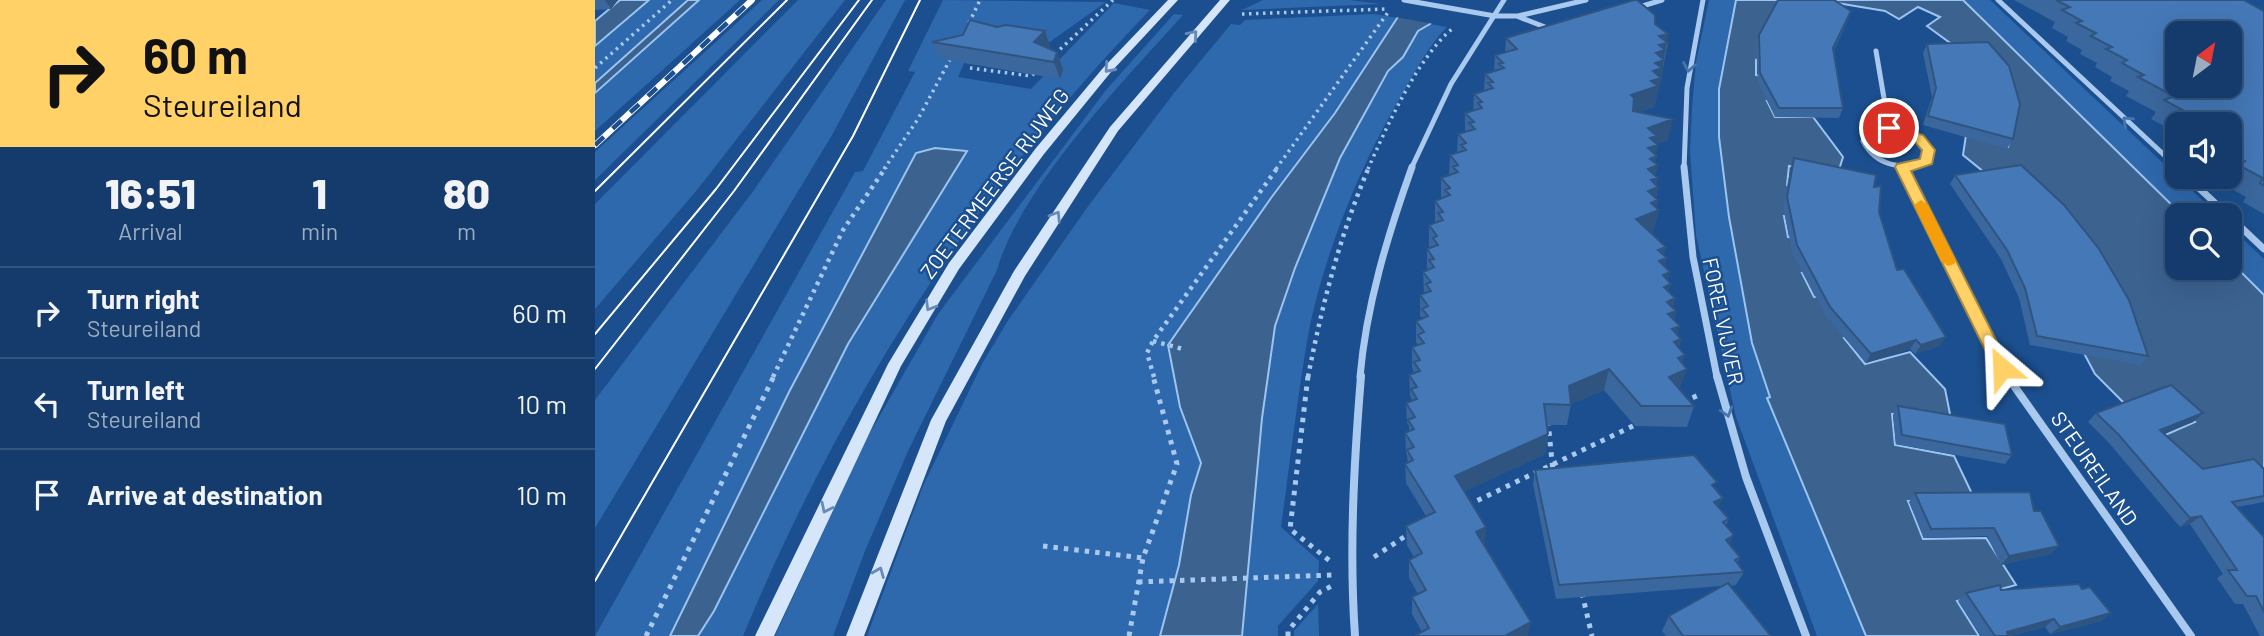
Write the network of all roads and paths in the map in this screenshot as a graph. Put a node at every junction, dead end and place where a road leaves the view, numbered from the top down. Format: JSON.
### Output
{"nodes":[{"id":1,"x":672,"y":0,"type":"edge"},
{"id":2,"x":980,"y":0,"type":"edge"},
{"id":3,"x":1113,"y":0,"type":"edge"},
{"id":4,"x":1173,"y":0,"type":"edge"},
{"id":5,"x":1396,"y":0,"type":"edge"},
{"id":6,"x":1404,"y":0,"type":"edge"},
{"id":7,"x":1504,"y":0,"type":"edge"},
{"id":8,"x":1586,"y":0,"type":"edge"},
{"id":9,"x":1662,"y":0,"type":"edge"},
{"id":10,"x":1703,"y":0,"type":"edge"},
{"id":11,"x":1998,"y":0,"type":"edge"},
{"id":12,"x":1566,"y":3,"type":"edge"},
{"id":13,"x":1221,"y":5,"type":"edge"},
{"id":14,"x":1391,"y":10,"type":"junction"},
{"id":15,"x":1625,"y":11,"type":"edge"},
{"id":16,"x":1495,"y":16,"type":"junction"},
{"id":17,"x":1518,"y":16,"type":"junction"},
{"id":18,"x":1461,"y":22,"type":"dead end"},
{"id":19,"x":965,"y":30,"type":"edge"},
{"id":20,"x":1554,"y":30,"type":"edge"},
{"id":21,"x":1876,"y":51,"type":"dead end"},
{"id":22,"x":954,"y":52,"type":"edge"},
{"id":23,"x":1052,"y":57,"type":"edge"},
{"id":24,"x":1041,"y":67,"type":"edge"},
{"id":25,"x":595,"y":68,"type":"edge"},
{"id":26,"x":970,"y":68,"type":"dead end"},
{"id":27,"x":1889,"y":128,"type":"junction"},
{"id":28,"x":2165,"y":156,"type":"edge"},
{"id":29,"x":1902,"y":167,"type":"junction"},
{"id":30,"x":2200,"y":189,"type":"edge"},
{"id":31,"x":2215,"y":203,"type":"edge"},
{"id":32,"x":2242,"y":228,"type":"edge"},
{"id":33,"x":2264,"y":249,"type":"edge"},
{"id":34,"x":1153,"y":341,"type":"junction"},
{"id":35,"x":1183,"y":349,"type":"dead end"},
{"id":36,"x":1719,"y":386,"type":"junction"},
{"id":37,"x":1680,"y":404,"type":"edge"},
{"id":38,"x":1547,"y":412,"type":"edge"},
{"id":39,"x":1645,"y":420,"type":"edge"},
{"id":40,"x":1552,"y":464,"type":"junction"},
{"id":41,"x":1555,"y":477,"type":"edge"},
{"id":42,"x":1467,"y":506,"type":"edge"},
{"id":43,"x":1418,"y":530,"type":"edge"},
{"id":44,"x":1043,"y":546,"type":"dead end"},
{"id":45,"x":1143,"y":558,"type":"junction"},
{"id":46,"x":1351,"y":575,"type":"junction"},
{"id":47,"x":1138,"y":582,"type":"junction"},
{"id":48,"x":1579,"y":583,"type":"edge"},
{"id":49,"x":646,"y":636,"type":"edge"},
{"id":50,"x":764,"y":636,"type":"edge"},
{"id":51,"x":855,"y":636,"type":"edge"},
{"id":52,"x":1129,"y":636,"type":"edge"},
{"id":53,"x":1288,"y":636,"type":"edge"},
{"id":54,"x":1355,"y":636,"type":"edge"},
{"id":55,"x":1592,"y":636,"type":"edge"},
{"id":56,"x":1806,"y":636,"type":"edge"},
{"id":57,"x":2191,"y":636,"type":"edge"}],
"edges":[{"from":1,"to":25,"type":"path"},
{"from":2,"to":19,"type":"path"},
{"from":3,"to":23,"type":"path"},
{"from":4,"to":50,"type":"main road","name":"ZOETERMEERSE RIJWEG","one_way":true},
{"from":5,"to":14,"type":"path"},
{"from":6,"to":16,"type":"street"},
{"from":7,"to":16,"type":"street"},
{"from":8,"to":12,"type":"street"},
{"from":9,"to":15,"type":"street"},
{"from":10,"to":36,"type":"street","name":"FORELVIJVER","one_way":true},
{"from":28,"to":11,"type":"street","one_way":true},
{"from":12,"to":17,"type":"street"},
{"from":13,"to":14,"type":"path"},
{"from":51,"to":13,"type":"main road","one_way":true},
{"from":14,"to":34,"type":"path"},
{"from":16,"to":17,"type":"street"},
{"from":16,"to":46,"type":"street"},
{"from":17,"to":20,"type":"street"},
{"from":18,"to":46,"type":"path"},
{"from":21,"to":27,"type":"street"},
{"from":22,"to":49,"type":"path"},
{"from":24,"to":26,"type":"path"},
{"from":27,"to":29,"type":"street"},
{"from":27,"to":29,"type":"street"},
{"from":29,"to":57,"type":"street","name":"STEUREILAND"},
{"from":30,"to":31,"type":"street"},
{"from":32,"to":33,"type":"street"},
{"from":34,"to":35,"type":"path"},
{"from":34,"to":45,"type":"path"},
{"from":36,"to":37,"type":"path"},
{"from":36,"to":56,"type":"street","name":"FORELVIJVER","one_way":true},
{"from":38,"to":40,"type":"path"},
{"from":39,"to":40,"type":"path"},
{"from":40,"to":41,"type":"path"},
{"from":40,"to":42,"type":"path"},
{"from":43,"to":46,"type":"path"},
{"from":44,"to":45,"type":"path"},
{"from":45,"to":47,"type":"path"},
{"from":46,"to":47,"type":"path"},
{"from":46,"to":53,"type":"path"},
{"from":46,"to":54,"type":"street"},
{"from":47,"to":52,"type":"path"},
{"from":48,"to":55,"type":"path"}]}
